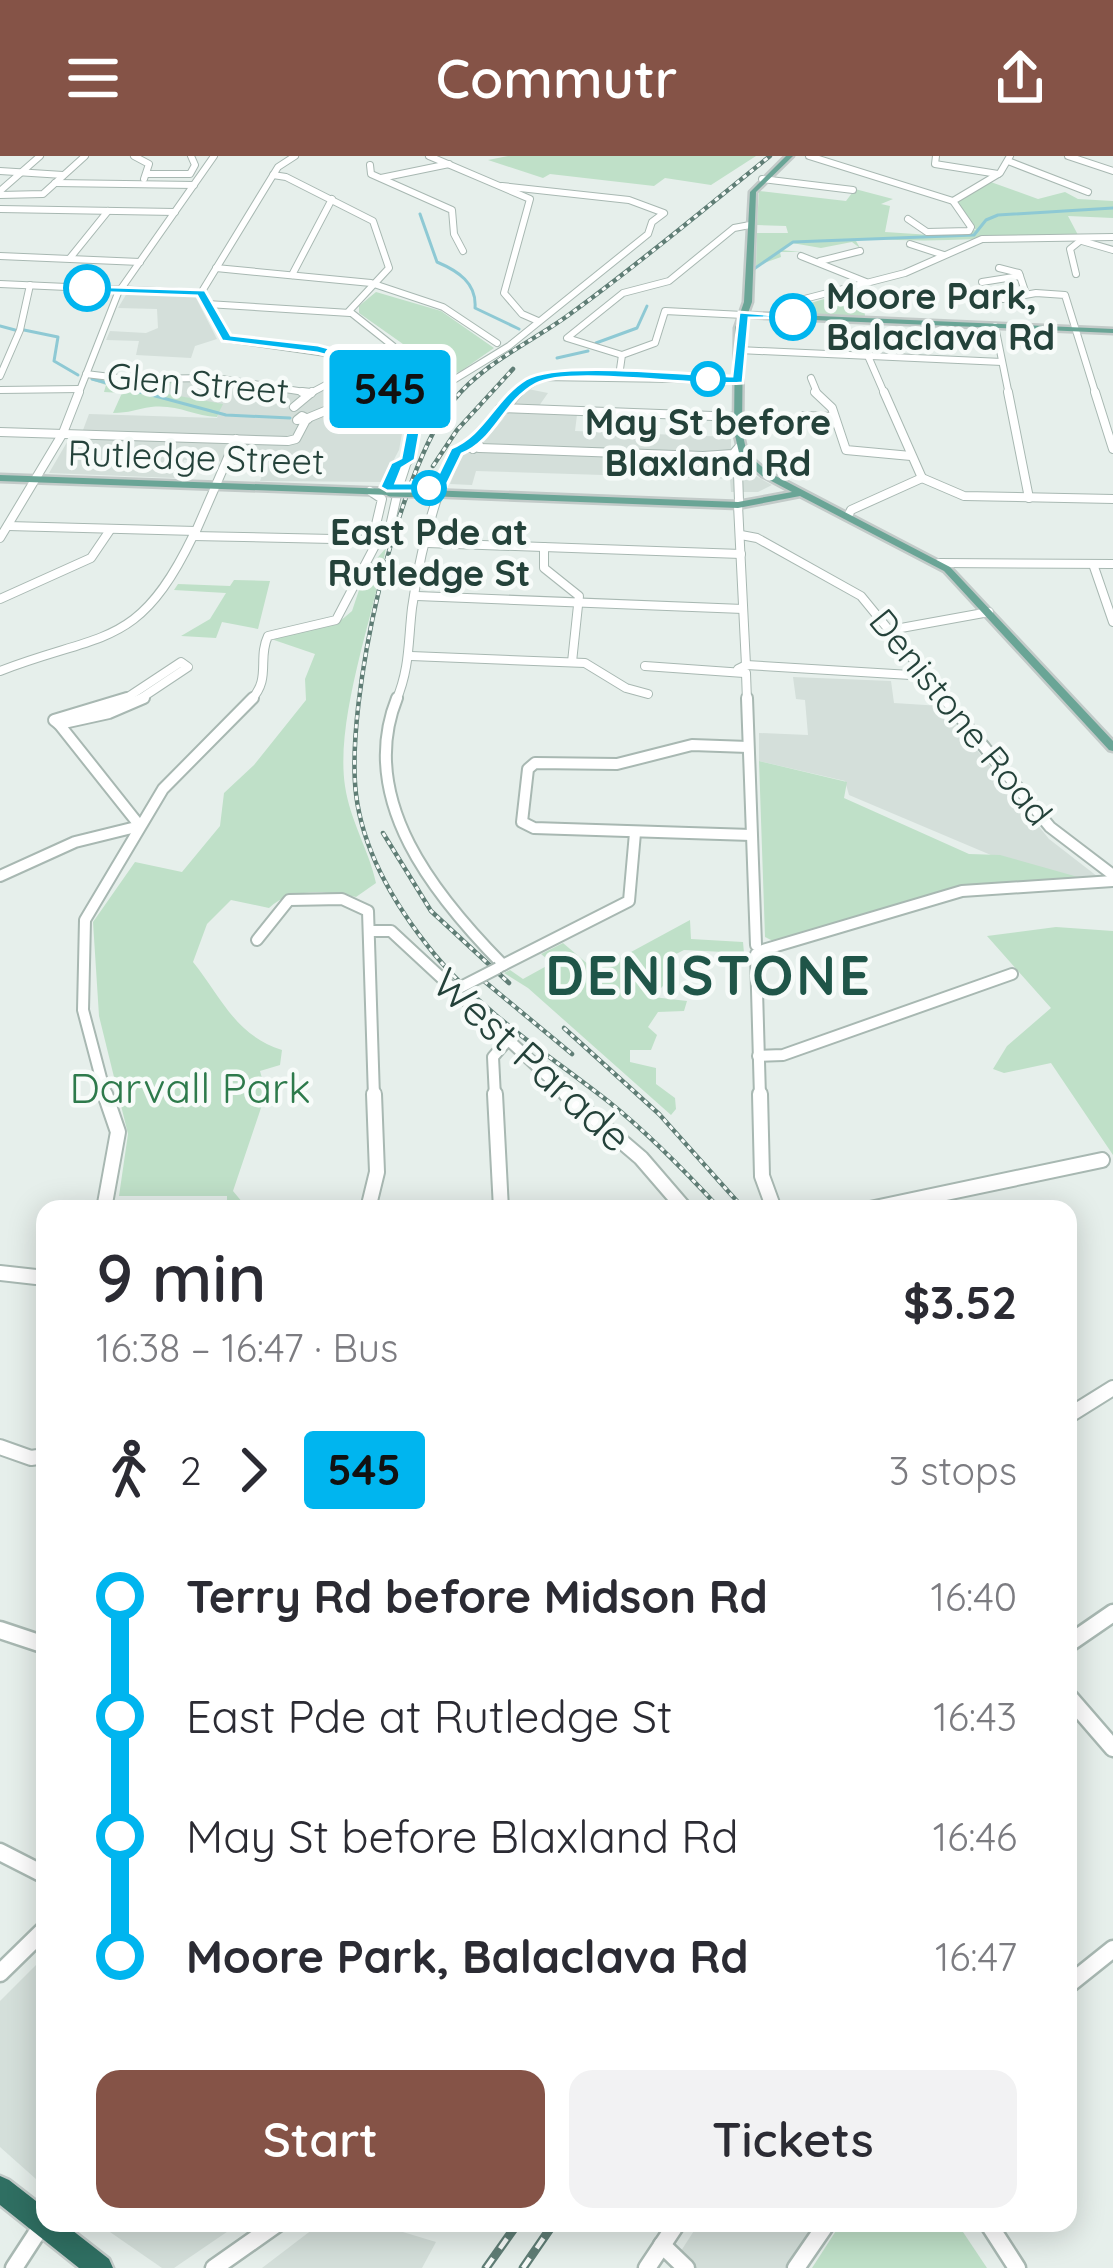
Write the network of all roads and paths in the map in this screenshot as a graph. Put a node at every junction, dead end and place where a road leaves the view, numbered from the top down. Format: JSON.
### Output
{"nodes":[{"id":1,"x":40,"y":156,"type":"edge"},
{"id":2,"x":85,"y":156,"type":"edge"},
{"id":3,"x":134,"y":156,"type":"edge"},
{"id":4,"x":190,"y":156,"type":"edge"},
{"id":5,"x":214,"y":156,"type":"edge"},
{"id":6,"x":295,"y":156,"type":"edge"},
{"id":7,"x":429,"y":156,"type":"edge"},
{"id":8,"x":790,"y":156,"type":"edge"},
{"id":9,"x":809,"y":156,"type":"edge"},
{"id":10,"x":936,"y":156,"type":"edge"},
{"id":11,"x":1068,"y":156,"type":"edge"},
{"id":12,"x":1009,"y":159,"type":"edge"},
{"id":13,"x":450,"y":164,"type":"junction"},
{"id":14,"x":370,"y":166,"type":"dead end"},
{"id":15,"x":0,"y":171,"type":"edge"},
{"id":16,"x":1113,"y":171,"type":"edge"},
{"id":17,"x":21,"y":172,"type":"junction"},
{"id":18,"x":148,"y":174,"type":"junction"},
{"id":19,"x":998,"y":174,"type":"junction"},
{"id":20,"x":63,"y":175,"type":"junction"},
{"id":21,"x":273,"y":175,"type":"junction"},
{"id":22,"x":380,"y":178,"type":"junction"},
{"id":23,"x":762,"y":179,"type":"junction"},
{"id":24,"x":55,"y":183,"type":"junction"},
{"id":25,"x":140,"y":184,"type":"junction"},
{"id":26,"x":194,"y":185,"type":"junction"},
{"id":27,"x":502,"y":186,"type":"junction"},
{"id":28,"x":544,"y":189,"type":"junction"},
{"id":29,"x":853,"y":190,"type":"dead end"},
{"id":30,"x":1088,"y":192,"type":"dead end"},
{"id":31,"x":0,"y":193,"type":"edge"},
{"id":32,"x":131,"y":195,"type":"dead end"},
{"id":33,"x":522,"y":195,"type":"junction"},
{"id":34,"x":953,"y":201,"type":"junction"},
{"id":35,"x":333,"y":202,"type":"junction"},
{"id":36,"x":0,"y":209,"type":"edge"},
{"id":37,"x":108,"y":211,"type":"junction"},
{"id":38,"x":121,"y":212,"type":"junction"},
{"id":39,"x":175,"y":212,"type":"junction"},
{"id":40,"x":908,"y":219,"type":"dead end"},
{"id":41,"x":750,"y":225,"type":"junction"},
{"id":42,"x":1070,"y":237,"type":"junction"},
{"id":43,"x":1113,"y":237,"type":"edge"},
{"id":44,"x":1080,"y":241,"type":"junction"},
{"id":45,"x":910,"y":244,"type":"dead end"},
{"id":46,"x":1113,"y":250,"type":"edge"},
{"id":47,"x":464,"y":251,"type":"dead end"},
{"id":48,"x":860,"y":251,"type":"dead end"},
{"id":49,"x":945,"y":255,"type":"junction"},
{"id":50,"x":0,"y":256,"type":"edge"},
{"id":51,"x":801,"y":256,"type":"dead end"},
{"id":52,"x":70,"y":258,"type":"junction"},
{"id":53,"x":140,"y":262,"type":"junction"},
{"id":54,"x":819,"y":262,"type":"junction"},
{"id":55,"x":216,"y":268,"type":"junction"},
{"id":56,"x":999,"y":268,"type":"dead end"},
{"id":57,"x":1076,"y":274,"type":"dead end"},
{"id":58,"x":292,"y":275,"type":"junction"},
{"id":59,"x":1020,"y":276,"type":"junction"},
{"id":60,"x":982,"y":282,"type":"dead end"},
{"id":61,"x":868,"y":283,"type":"junction"},
{"id":62,"x":0,"y":284,"type":"edge"},
{"id":63,"x":30,"y":285,"type":"junction"},
{"id":64,"x":374,"y":285,"type":"junction"},
{"id":65,"x":120,"y":290,"type":"junction"},
{"id":66,"x":201,"y":293,"type":"junction"},
{"id":67,"x":1026,"y":295,"type":"junction"},
{"id":68,"x":1003,"y":298,"type":"dead end"},
{"id":69,"x":207,"y":304,"type":"junction"},
{"id":70,"x":350,"y":313,"type":"junction"},
{"id":71,"x":743,"y":314,"type":"junction"},
{"id":72,"x":771,"y":316,"type":"junction"},
{"id":73,"x":538,"y":320,"type":"junction"},
{"id":74,"x":995,"y":326,"type":"junction"},
{"id":75,"x":1076,"y":329,"type":"junction"},
{"id":76,"x":1113,"y":331,"type":"edge"},
{"id":77,"x":502,"y":344,"type":"junction"},
{"id":78,"x":739,"y":350,"type":"junction"},
{"id":79,"x":622,"y":355,"type":"junction"},
{"id":80,"x":868,"y":356,"type":"junction"},
{"id":81,"x":370,"y":362,"type":"junction"},
{"id":82,"x":1001,"y":362,"type":"junction"},
{"id":83,"x":86,"y":374,"type":"junction"},
{"id":84,"x":0,"y":376,"type":"edge"},
{"id":85,"x":619,"y":376,"type":"junction"},
{"id":86,"x":811,"y":378,"type":"dead end"},
{"id":87,"x":739,"y":380,"type":"junction"},
{"id":88,"x":386,"y":384,"type":"junction"},
{"id":89,"x":80,"y":389,"type":"junction"},
{"id":90,"x":0,"y":390,"type":"edge"},
{"id":91,"x":310,"y":393,"type":"junction"},
{"id":92,"x":417,"y":406,"type":"junction"},
{"id":93,"x":500,"y":408,"type":"junction"},
{"id":94,"x":739,"y":416,"type":"junction"},
{"id":95,"x":804,"y":416,"type":"dead end"},
{"id":96,"x":834,"y":417,"type":"junction"},
{"id":97,"x":303,"y":419,"type":"junction"},
{"id":98,"x":0,"y":432,"type":"edge"},
{"id":99,"x":63,"y":433,"type":"junction"},
{"id":100,"x":236,"y":440,"type":"junction"},
{"id":101,"x":473,"y":447,"type":"junction"},
{"id":102,"x":739,"y":447,"type":"junction"},
{"id":103,"x":1113,"y":449,"type":"edge"},
{"id":104,"x":703,"y":456,"type":"junction"},
{"id":105,"x":911,"y":456,"type":"junction"},
{"id":106,"x":751,"y":465,"type":"junction"},
{"id":107,"x":738,"y":473,"type":"dead end"},
{"id":108,"x":0,"y":478,"type":"edge"},
{"id":109,"x":36,"y":478,"type":"junction"},
{"id":110,"x":922,"y":478,"type":"junction"},
{"id":111,"x":216,"y":484,"type":"junction"},
{"id":112,"x":784,"y":484,"type":"junction"},
{"id":113,"x":285,"y":486,"type":"junction"},
{"id":114,"x":393,"y":489,"type":"junction"},
{"id":115,"x":433,"y":490,"type":"junction"},
{"id":116,"x":370,"y":491,"type":"junction"},
{"id":117,"x":795,"y":494,"type":"junction"},
{"id":118,"x":766,"y":498,"type":"junction"},
{"id":119,"x":1029,"y":498,"type":"junction"},
{"id":120,"x":1113,"y":499,"type":"edge"},
{"id":121,"x":739,"y":503,"type":"junction"},
{"id":122,"x":850,"y":513,"type":"junction"},
{"id":123,"x":6,"y":523,"type":"edge"},
{"id":124,"x":110,"y":530,"type":"junction"},
{"id":125,"x":195,"y":533,"type":"junction"},
{"id":126,"x":741,"y":535,"type":"junction"},
{"id":127,"x":381,"y":537,"type":"junction"},
{"id":128,"x":0,"y":538,"type":"edge"},
{"id":129,"x":427,"y":543,"type":"junction"},
{"id":130,"x":544,"y":547,"type":"junction"},
{"id":131,"x":741,"y":554,"type":"junction"},
{"id":132,"x":939,"y":563,"type":"junction"},
{"id":133,"x":1093,"y":564,"type":"junction"},
{"id":134,"x":1113,"y":565,"type":"edge"},
{"id":135,"x":417,"y":596,"type":"junction"},
{"id":136,"x":0,"y":599,"type":"edge"},
{"id":137,"x":578,"y":603,"type":"junction"},
{"id":138,"x":743,"y":608,"type":"junction"},
{"id":139,"x":989,"y":612,"type":"junction"},
{"id":140,"x":1113,"y":622,"type":"edge"},
{"id":141,"x":890,"y":630,"type":"junction"},
{"id":142,"x":411,"y":656,"type":"junction"},
{"id":143,"x":572,"y":662,"type":"junction"},
{"id":144,"x":645,"y":666,"type":"dead end"},
{"id":145,"x":746,"y":669,"type":"junction"},
{"id":146,"x":0,"y":671,"type":"edge"},
{"id":147,"x":927,"y":676,"type":"junction"},
{"id":148,"x":648,"y":694,"type":"dead end"},
{"id":149,"x":59,"y":724,"type":"junction"},
{"id":150,"x":1111,"y":743,"type":"edge"},
{"id":151,"x":748,"y":747,"type":"junction"},
{"id":152,"x":140,"y":826,"type":"junction"},
{"id":153,"x":634,"y":833,"type":"junction"},
{"id":154,"x":751,"y":835,"type":"junction"},
{"id":155,"x":0,"y":876,"type":"edge"},
{"id":156,"x":1113,"y":878,"type":"edge"},
{"id":157,"x":369,"y":931,"type":"junction"},
{"id":158,"x":257,"y":940,"type":"dead end"},
{"id":159,"x":758,"y":950,"type":"junction"},
{"id":160,"x":501,"y":967,"type":"junction"},
{"id":161,"x":1012,"y":974,"type":"dead end"},
{"id":162,"x":456,"y":990,"type":"junction"},
{"id":163,"x":506,"y":1042,"type":"junction"},
{"id":164,"x":758,"y":1056,"type":"junction"},
{"id":165,"x":1102,"y":1160,"type":"dead end"},
{"id":166,"x":106,"y":1200,"type":"edge"},
{"id":167,"x":370,"y":1200,"type":"edge"},
{"id":168,"x":501,"y":1200,"type":"edge"},
{"id":169,"x":677,"y":1200,"type":"edge"},
{"id":170,"x":771,"y":1200,"type":"edge"},
{"id":171,"x":913,"y":1200,"type":"edge"},
{"id":172,"x":0,"y":1274,"type":"edge"},
{"id":173,"x":36,"y":1277,"type":"edge"},
{"id":174,"x":1113,"y":1388,"type":"edge"},
{"id":175,"x":1077,"y":1410,"type":"edge"},
{"id":176,"x":0,"y":1447,"type":"edge"},
{"id":177,"x":36,"y":1456,"type":"edge"},
{"id":178,"x":1113,"y":1613,"type":"edge"},
{"id":179,"x":0,"y":1630,"type":"edge"},
{"id":180,"x":1077,"y":1638,"type":"edge"},
{"id":181,"x":36,"y":1642,"type":"edge"},
{"id":182,"x":1077,"y":1706,"type":"edge"},
{"id":183,"x":1113,"y":1748,"type":"edge"},
{"id":184,"x":0,"y":1852,"type":"edge"},
{"id":185,"x":36,"y":1870,"type":"edge"},
{"id":186,"x":36,"y":1938,"type":"edge"},
{"id":187,"x":1113,"y":1949,"type":"edge"},
{"id":188,"x":0,"y":1973,"type":"edge"},
{"id":189,"x":1077,"y":1978,"type":"edge"},
{"id":190,"x":0,"y":2189,"type":"edge"},
{"id":191,"x":36,"y":2220,"type":"edge"},
{"id":192,"x":37,"y":2232,"type":"edge"},
{"id":193,"x":51,"y":2232,"type":"edge"},
{"id":194,"x":265,"y":2232,"type":"edge"},
{"id":195,"x":671,"y":2232,"type":"edge"},
{"id":196,"x":821,"y":2232,"type":"edge"},
{"id":197,"x":994,"y":2232,"type":"edge"},
{"id":198,"x":662,"y":2245,"type":"junction"},
{"id":199,"x":14,"y":2268,"type":"edge"},
{"id":200,"x":100,"y":2268,"type":"edge"},
{"id":201,"x":214,"y":2268,"type":"edge"},
{"id":202,"x":647,"y":2268,"type":"edge"},
{"id":203,"x":686,"y":2268,"type":"edge"},
{"id":204,"x":796,"y":2268,"type":"edge"},
{"id":205,"x":1017,"y":2268,"type":"edge"}],
"edges":[{"from":1,"to":17,"type":"street"},
{"from":2,"to":20,"type":"street"},
{"from":3,"to":18,"type":"street"},
{"from":4,"to":18,"type":"street"},
{"from":5,"to":26,"type":"street"},
{"from":6,"to":21,"type":"street"},
{"from":7,"to":13,"type":"street"},
{"from":8,"to":23,"type":"main road"},
{"from":9,"to":34,"type":"street"},
{"from":10,"to":19,"type":"street"},
{"from":11,"to":16,"type":"street"},
{"from":12,"to":19,"type":"street"},
{"from":12,"to":30,"type":"street"},
{"from":13,"to":22,"type":"street"},
{"from":13,"to":27,"type":"street"},
{"from":14,"to":22,"type":"street"},
{"from":15,"to":17,"type":"street"},
{"from":17,"to":20,"type":"street"},
{"from":17,"to":31,"type":"street"},
{"from":18,"to":25,"type":"street"},
{"from":19,"to":34,"type":"street"},
{"from":20,"to":24,"type":"street"},
{"from":21,"to":35,"type":"street"},
{"from":21,"to":55,"type":"street"},
{"from":22,"to":47,"type":"street"},
{"from":23,"to":29,"type":"street"},
{"from":23,"to":41,"type":"main road"},
{"from":24,"to":25,"type":"street"},
{"from":24,"to":31,"type":"street"},
{"from":25,"to":26,"type":"street"},
{"from":26,"to":39,"type":"street"},
{"from":27,"to":28,"type":"street"},
{"from":27,"to":33,"type":"street"},
{"from":28,"to":33,"type":"street"},
{"from":28,"to":73,"type":"street"},
{"from":32,"to":38,"type":"street"},
{"from":33,"to":73,"type":"street"},
{"from":34,"to":40,"type":"street"},
{"from":35,"to":58,"type":"street"},
{"from":35,"to":64,"type":"street"},
{"from":36,"to":37,"type":"street"},
{"from":37,"to":38,"type":"street"},
{"from":37,"to":52,"type":"street"},
{"from":38,"to":39,"type":"street"},
{"from":39,"to":53,"type":"street"},
{"from":41,"to":71,"type":"main road"},
{"from":41,"to":79,"type":"street"},
{"from":42,"to":43,"type":"street"},
{"from":42,"to":44,"type":"street"},
{"from":42,"to":49,"type":"street"},
{"from":44,"to":46,"type":"street"},
{"from":44,"to":57,"type":"street"},
{"from":45,"to":49,"type":"street"},
{"from":48,"to":54,"type":"street"},
{"from":49,"to":61,"type":"street"},
{"from":50,"to":52,"type":"street"},
{"from":51,"to":54,"type":"street"},
{"from":52,"to":53,"type":"street"},
{"from":53,"to":65,"type":"street"},
{"from":54,"to":61,"type":"street"},
{"from":55,"to":58,"type":"street"},
{"from":55,"to":66,"type":"street"},
{"from":56,"to":59,"type":"street"},
{"from":58,"to":64,"type":"street"},
{"from":59,"to":60,"type":"street"},
{"from":59,"to":67,"type":"street"},
{"from":61,"to":72,"type":"street"},
{"from":62,"to":63,"type":"street"},
{"from":63,"to":65,"type":"street"},
{"from":63,"to":84,"type":"street"},
{"from":64,"to":70,"type":"street"},
{"from":64,"to":77,"type":"street"},
{"from":65,"to":66,"type":"street"},
{"from":65,"to":83,"type":"street"},
{"from":66,"to":69,"type":"street"},
{"from":67,"to":68,"type":"street"},
{"from":67,"to":75,"type":"street"},
{"from":69,"to":70,"type":"street"},
{"from":69,"to":81,"type":"street"},
{"from":70,"to":81,"type":"street"},
{"from":71,"to":72,"type":"main road"},
{"from":71,"to":78,"type":"main road"},
{"from":71,"to":79,"type":"street"},
{"from":72,"to":74,"type":"main road"},
{"from":73,"to":77,"type":"street"},
{"from":74,"to":75,"type":"main road"},
{"from":74,"to":82,"type":"street"},
{"from":75,"to":76,"type":"main road"},
{"from":75,"to":103,"type":"street"},
{"from":77,"to":92,"type":"street"},
{"from":78,"to":80,"type":"street"},
{"from":78,"to":87,"type":"main road"},
{"from":79,"to":85,"type":"street"},
{"from":80,"to":82,"type":"street"},
{"from":80,"to":105,"type":"street"},
{"from":81,"to":88,"type":"street"},
{"from":81,"to":91,"type":"street"},
{"from":82,"to":119,"type":"street"},
{"from":83,"to":89,"type":"street"},
{"from":83,"to":91,"type":"street","name":"Glen Street"},
{"from":85,"to":87,"type":"street"},
{"from":85,"to":93,"type":"street"},
{"from":86,"to":96,"type":"street"},
{"from":87,"to":94,"type":"main road"},
{"from":88,"to":92,"type":"street"},
{"from":88,"to":97,"type":"street"},
{"from":89,"to":90,"type":"street"},
{"from":89,"to":99,"type":"street"},
{"from":91,"to":97,"type":"street"},
{"from":92,"to":114,"type":"street"},
{"from":93,"to":94,"type":"street"},
{"from":93,"to":101,"type":"street"},
{"from":94,"to":102,"type":"main road"},
{"from":95,"to":96,"type":"street"},
{"from":96,"to":105,"type":"street"},
{"from":97,"to":100,"type":"street"},
{"from":98,"to":99,"type":"street"},
{"from":99,"to":100,"type":"street"},
{"from":99,"to":109,"type":"street"},
{"from":100,"to":111,"type":"street"},
{"from":101,"to":104,"type":"street"},
{"from":101,"to":115,"type":"street"},
{"from":102,"to":104,"type":"street"},
{"from":102,"to":106,"type":"main road"},
{"from":104,"to":106,"type":"street"},
{"from":105,"to":110,"type":"street"},
{"from":106,"to":112,"type":"main road"},
{"from":107,"to":121,"type":"street"},
{"from":108,"to":109,"type":"main road","name":"Rutledge Street"},
{"from":109,"to":111,"type":"main road","name":"Rutledge Street"},
{"from":109,"to":123,"type":"street"},
{"from":110,"to":119,"type":"street"},
{"from":110,"to":122,"type":"street"},
{"from":111,"to":113,"type":"main road","name":"Rutledge Street"},
{"from":111,"to":125,"type":"street"},
{"from":112,"to":117,"type":"main road"},
{"from":112,"to":118,"type":"main road"},
{"from":113,"to":114,"type":"main road"},
{"from":113,"to":116,"type":"main road","name":"Rutledge Street"},
{"from":114,"to":115,"type":"main road","bridge":true},
{"from":114,"to":116,"type":"main road","name":"Rutledge Street"},
{"from":114,"to":127,"type":"street"},
{"from":115,"to":121,"type":"main road"},
{"from":115,"to":129,"type":"street"},
{"from":116,"to":127,"type":"street"},
{"from":117,"to":118,"type":"main road"},
{"from":117,"to":121,"type":"main road"},
{"from":117,"to":122,"type":"main road"},
{"from":118,"to":121,"type":"main road"},
{"from":119,"to":120,"type":"street"},
{"from":121,"to":126,"type":"street"},
{"from":122,"to":132,"type":"main road"},
{"from":123,"to":124,"type":"street"},
{"from":123,"to":128,"type":"street"},
{"from":124,"to":125,"type":"street"},
{"from":124,"to":136,"type":"street"},
{"from":125,"to":127,"type":"street"},
{"from":125,"to":146,"type":"street"},
{"from":126,"to":131,"type":"street"},
{"from":126,"to":141,"type":"street","name":"Denistone Road"},
{"from":127,"to":152,"type":"street"},
{"from":129,"to":130,"type":"street"},
{"from":129,"to":135,"type":"street"},
{"from":130,"to":131,"type":"street"},
{"from":130,"to":137,"type":"street"},
{"from":131,"to":138,"type":"street"},
{"from":132,"to":133,"type":"street"},
{"from":132,"to":139,"type":"main road"},
{"from":133,"to":134,"type":"street"},
{"from":133,"to":140,"type":"street"},
{"from":135,"to":137,"type":"street"},
{"from":135,"to":142,"type":"street"},
{"from":137,"to":138,"type":"street"},
{"from":137,"to":143,"type":"street"},
{"from":138,"to":145,"type":"street"},
{"from":139,"to":141,"type":"street"},
{"from":139,"to":150,"type":"main road"},
{"from":141,"to":147,"type":"street","name":"Denistone Road"},
{"from":142,"to":143,"type":"street"},
{"from":142,"to":160,"type":"street"},
{"from":143,"to":148,"type":"street"},
{"from":144,"to":145,"type":"street"},
{"from":145,"to":147,"type":"street"},
{"from":145,"to":151,"type":"street"},
{"from":147,"to":156,"type":"street","name":"Denistone Road"},
{"from":149,"to":149,"type":"street"},
{"from":149,"to":152,"type":"street"},
{"from":151,"to":153,"type":"street"},
{"from":151,"to":154,"type":"street"},
{"from":152,"to":155,"type":"street"},
{"from":152,"to":166,"type":"street"},
{"from":153,"to":154,"type":"street"},
{"from":153,"to":160,"type":"street"},
{"from":154,"to":159,"type":"street"},
{"from":156,"to":159,"type":"street"},
{"from":157,"to":158,"type":"street","name":"West Parade"},
{"from":157,"to":162,"type":"street","name":"West Parade"},
{"from":157,"to":167,"type":"street"},
{"from":159,"to":164,"type":"street"},
{"from":160,"to":162,"type":"street","bridge":true},
{"from":161,"to":164,"type":"street"},
{"from":162,"to":163,"type":"street","name":"West Parade"},
{"from":163,"to":168,"type":"street"},
{"from":163,"to":169,"type":"street","name":"West Parade"},
{"from":164,"to":170,"type":"street"},
{"from":165,"to":171,"type":"street"},
{"from":172,"to":173,"type":"street"},
{"from":174,"to":175,"type":"street"},
{"from":176,"to":177,"type":"street"},
{"from":178,"to":180,"type":"street"},
{"from":179,"to":181,"type":"street"},
{"from":182,"to":183,"type":"street"},
{"from":184,"to":185,"type":"street"},
{"from":186,"to":188,"type":"street"},
{"from":187,"to":189,"type":"street"},
{"from":190,"to":191,"type":"highway"},
{"from":192,"to":199,"type":"street"},
{"from":193,"to":200,"type":"highway"},
{"from":194,"to":201,"type":"street"},
{"from":195,"to":198,"type":"street"},
{"from":196,"to":204,"type":"street"},
{"from":197,"to":205,"type":"street"},
{"from":198,"to":202,"type":"street"},
{"from":198,"to":203,"type":"street"}]}
